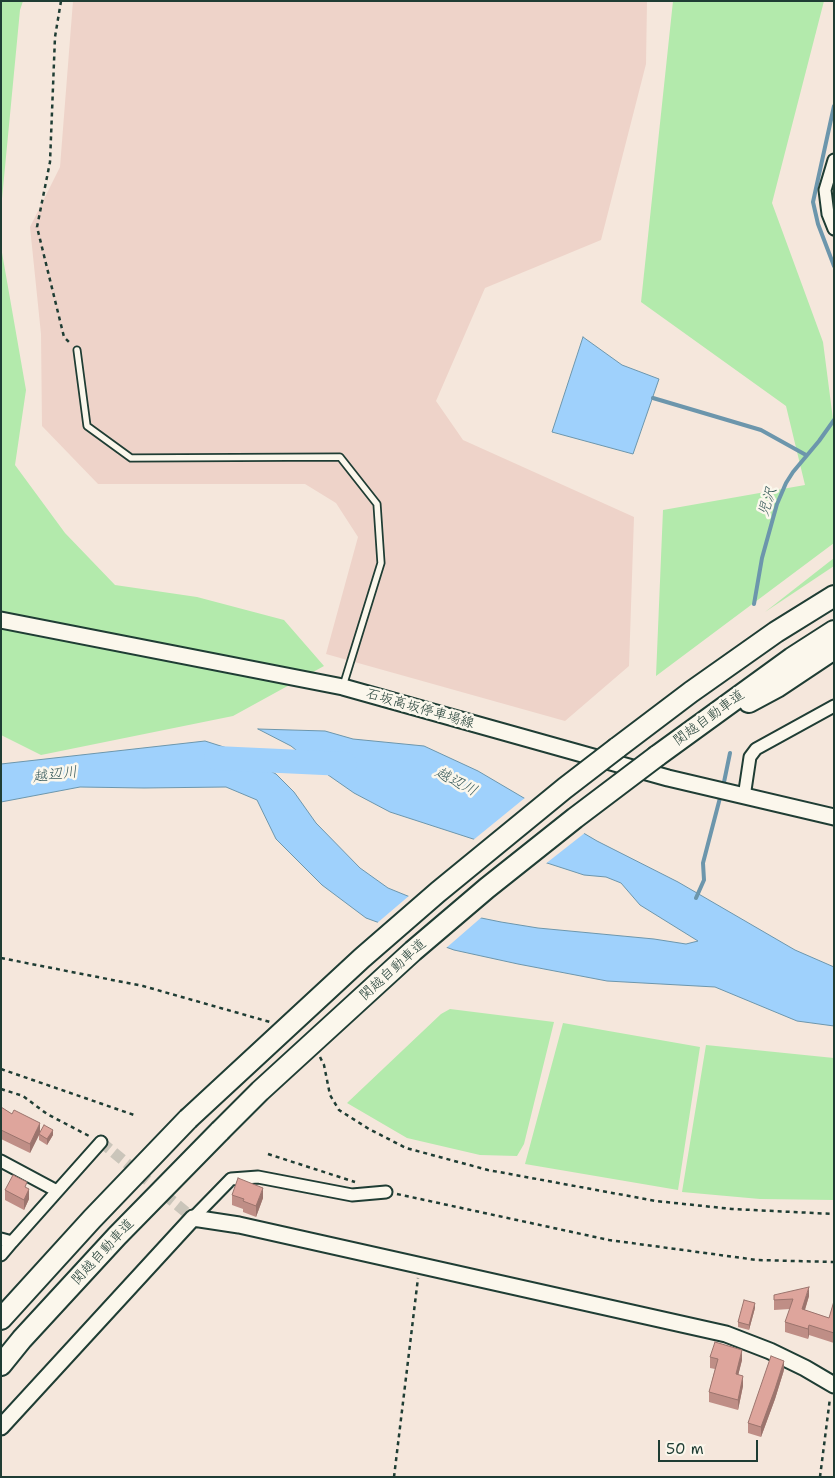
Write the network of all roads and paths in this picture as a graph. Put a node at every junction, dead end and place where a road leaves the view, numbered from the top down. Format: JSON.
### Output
{"nodes":[{"id":1,"x":61,"y":1,"type":"edge"},
{"id":2,"x":834,"y":160,"type":"edge"},
{"id":3,"x":834,"y":229,"type":"edge"},
{"id":4,"x":77,"y":350,"type":"joint"},
{"id":5,"x":834,"y":592,"type":"edge"},
{"id":6,"x":834,"y":596,"type":"edge"},
{"id":7,"x":1,"y":620,"type":"edge"},
{"id":8,"x":834,"y":630,"type":"edge"},
{"id":9,"x":776,"y":632,"type":"junction"},
{"id":10,"x":834,"y":649,"type":"edge"},
{"id":11,"x":343,"y":687,"type":"junction"},
{"id":12,"x":834,"y":706,"type":"edge"},
{"id":13,"x":684,"y":736,"type":"junction"},
{"id":14,"x":738,"y":795,"type":"junction"},
{"id":15,"x":834,"y":817,"type":"edge"},
{"id":16,"x":1,"y":958,"type":"edge"},
{"id":17,"x":275,"y":1023,"type":"dead end"},
{"id":18,"x":319,"y":1056,"type":"dead end"},
{"id":19,"x":1,"y":1070,"type":"edge"},
{"id":20,"x":1,"y":1089,"type":"edge"},
{"id":21,"x":137,"y":1116,"type":"dead end"},
{"id":22,"x":101,"y":1142,"type":"joint"},
{"id":23,"x":268,"y":1154,"type":"dead end"},
{"id":24,"x":1,"y":1161,"type":"edge"},
{"id":25,"x":359,"y":1183,"type":"dead end"},
{"id":26,"x":57,"y":1191,"type":"junction"},
{"id":27,"x":386,"y":1192,"type":"joint"},
{"id":28,"x":834,"y":1214,"type":"edge"},
{"id":29,"x":193,"y":1218,"type":"junction"},
{"id":30,"x":7,"y":1240,"type":"edge"},
{"id":31,"x":1,"y":1255,"type":"edge"},
{"id":32,"x":834,"y":1262,"type":"edge"},
{"id":33,"x":420,"y":1266,"type":"junction"},
{"id":34,"x":1,"y":1319,"type":"edge"},
{"id":35,"x":1,"y":1365,"type":"edge"},
{"id":36,"x":833,"y":1384,"type":"edge"},
{"id":37,"x":1,"y":1427,"type":"edge"},
{"id":38,"x":394,"y":1477,"type":"edge"},
{"id":39,"x":820,"y":1477,"type":"edge"}],
"edges":[{"from":1,"to":4,"type":"path"},
{"from":2,"to":3,"type":"street"},
{"from":4,"to":11,"type":"lane"},
{"from":5,"to":9,"type":"highway"},
{"from":6,"to":9,"type":"highway","name":"関越自動車道"},
{"from":7,"to":11,"type":"street","name":"石坂高坂停車場線"},
{"from":8,"to":13,"type":"highway","name":"関越自動車道"},
{"from":9,"to":34,"type":"highway","name":"関越自動車道","bridge":true},
{"from":10,"to":13,"type":"highway"},
{"from":11,"to":14,"type":"street","name":"石坂高坂停車場線"},
{"from":12,"to":14,"type":"street"},
{"from":13,"to":35,"type":"highway","name":"関越自動車道","bridge":true},
{"from":14,"to":15,"type":"street","name":"石坂高坂停車場線"},
{"from":16,"to":17,"type":"path"},
{"from":18,"to":28,"type":"path"},
{"from":19,"to":21,"type":"path"},
{"from":20,"to":22,"type":"path"},
{"from":22,"to":26,"type":"street"},
{"from":23,"to":25,"type":"path"},
{"from":24,"to":26,"type":"street"},
{"from":26,"to":30,"type":"street"},
{"from":27,"to":29,"type":"street"},
{"from":27,"to":32,"type":"path"},
{"from":29,"to":33,"type":"street"},
{"from":29,"to":37,"type":"street"},
{"from":30,"to":31,"type":"street"},
{"from":33,"to":36,"type":"street"},
{"from":33,"to":38,"type":"path"},
{"from":36,"to":39,"type":"path"}]}
